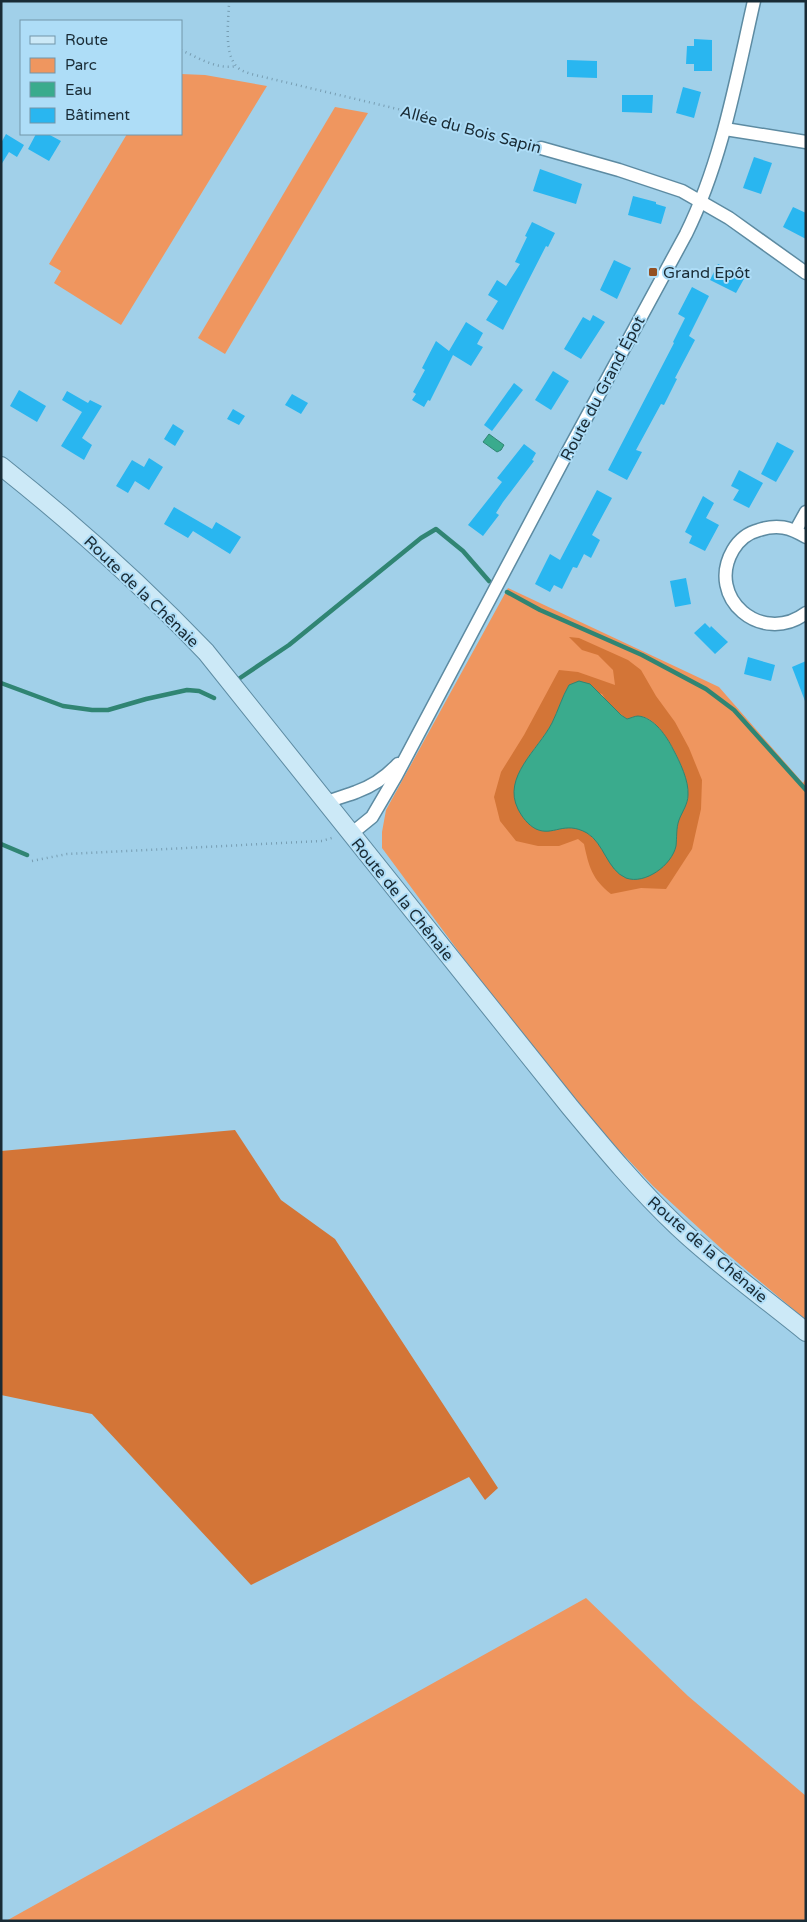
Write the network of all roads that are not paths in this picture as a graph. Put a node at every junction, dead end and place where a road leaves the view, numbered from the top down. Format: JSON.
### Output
{"nodes":[{"id":1,"x":754,"y":1,"type":"edge"},
{"id":2,"x":725,"y":129,"type":"junction"},
{"id":3,"x":806,"y":142,"type":"edge"},
{"id":4,"x":541,"y":148,"type":"road end"},
{"id":5,"x":702,"y":202,"type":"junction"},
{"id":6,"x":806,"y":273,"type":"edge"},
{"id":7,"x":1,"y":466,"type":"edge"},
{"id":8,"x":806,"y":512,"type":"edge"},
{"id":9,"x":801,"y":534,"type":"edge"},
{"id":10,"x":806,"y":613,"type":"edge"},
{"id":11,"x":405,"y":757,"type":"junction"},
{"id":12,"x":326,"y":803,"type":"junction"},
{"id":13,"x":349,"y":832,"type":"junction"},
{"id":14,"x":806,"y":1332,"type":"edge"}],
"edges":[{"from":1,"to":2,"type":"street","name":"Route du Grand Épot"},
{"from":2,"to":3,"type":"street"},
{"from":2,"to":5,"type":"street","name":"Route du Grand Épot"},
{"from":4,"to":5,"type":"street","name":"Allée du Bois Sapin"},
{"from":5,"to":6,"type":"street","name":"Allée du Bois Sapin"},
{"from":5,"to":11,"type":"street","name":"Route du Grand Épot"},
{"from":7,"to":12,"type":"main road","name":"Route de la Chênaie"},
{"from":8,"to":9,"type":"street"},
{"from":9,"to":10,"type":"street"},
{"from":11,"to":12,"type":"street","name":"Route du Grand Épot"},
{"from":11,"to":13,"type":"street","name":"Route du Grand Épot"},
{"from":12,"to":13,"type":"main road","name":"Route de la Chênaie"},
{"from":13,"to":14,"type":"main road","name":"Route de la Chênaie"}]}
